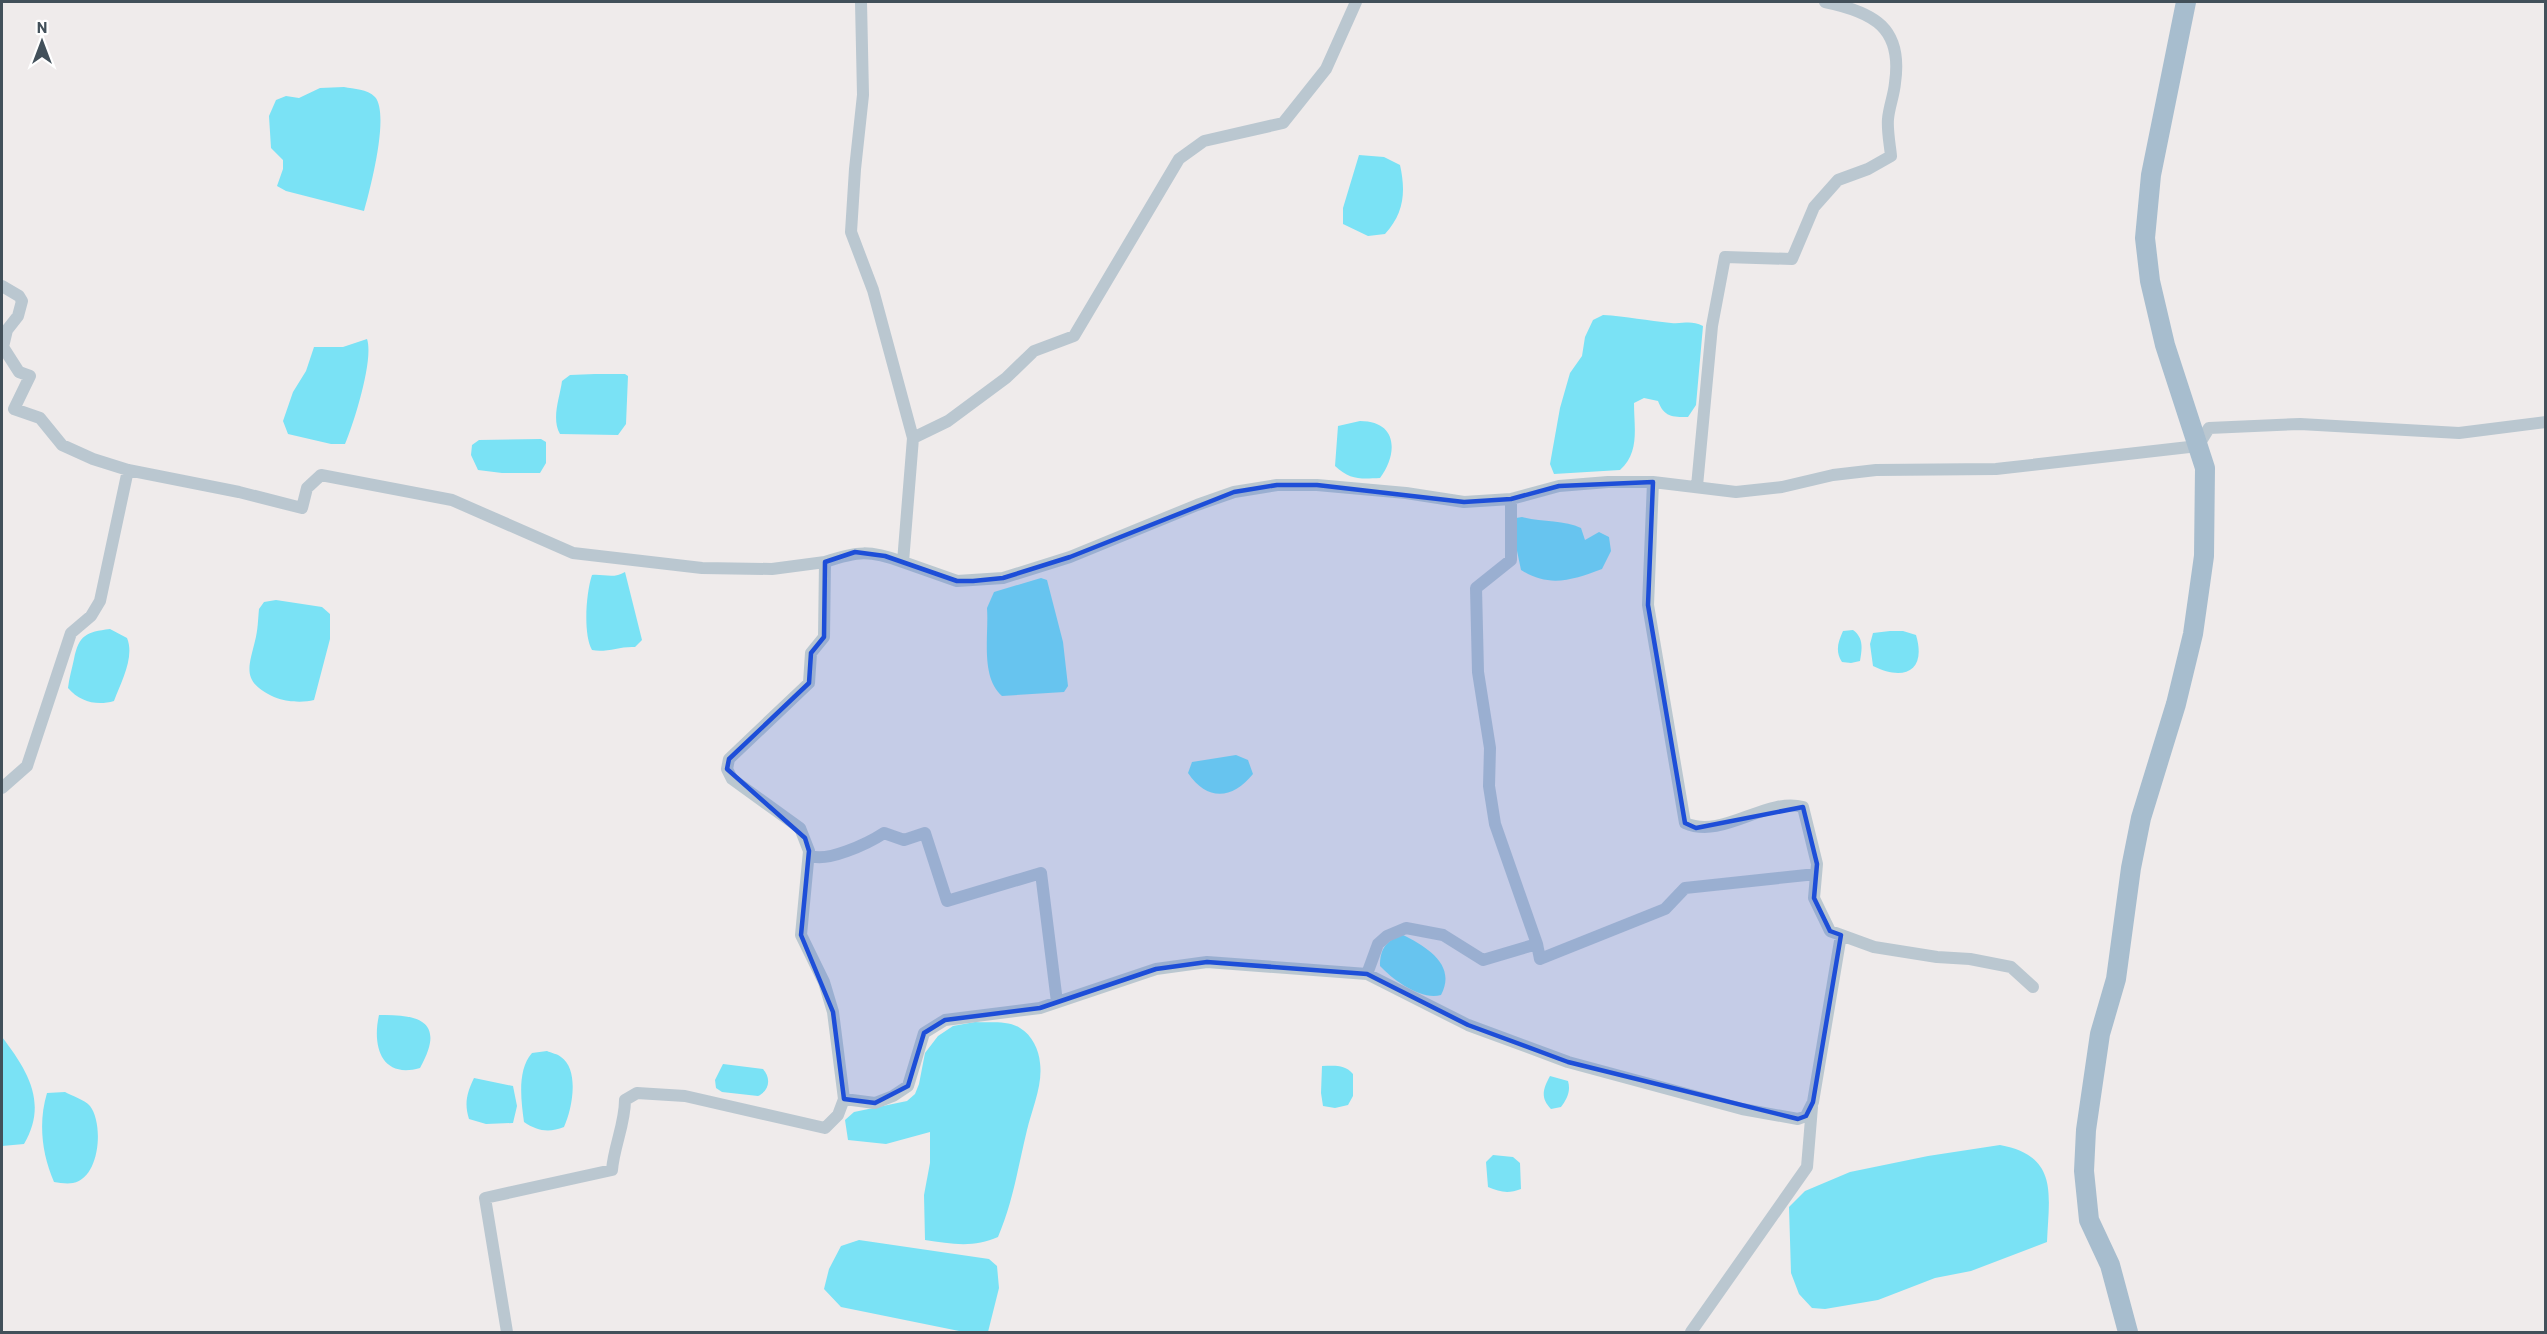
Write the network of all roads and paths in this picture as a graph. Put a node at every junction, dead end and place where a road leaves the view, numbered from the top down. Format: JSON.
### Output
{"nodes":[{"id":1,"x":861,"y":2,"type":"edge"},
{"id":2,"x":1356,"y":2,"type":"edge"},
{"id":3,"x":1825,"y":2,"type":"edge"},
{"id":4,"x":2186,"y":2,"type":"edge"},
{"id":5,"x":2,"y":286,"type":"edge"},
{"id":6,"x":2546,"y":422,"type":"edge"},
{"id":7,"x":913,"y":438,"type":"junction"},
{"id":8,"x":2198,"y":446,"type":"junction"},
{"id":9,"x":128,"y":470,"type":"junction"},
{"id":10,"x":1653,"y":482,"type":"junction"},
{"id":11,"x":1697,"y":486,"type":"junction"},
{"id":12,"x":1511,"y":499,"type":"junction"},
{"id":13,"x":825,"y":562,"type":"junction"},
{"id":14,"x":903,"y":562,"type":"junction"},
{"id":15,"x":2,"y":788,"type":"edge"},
{"id":16,"x":809,"y":855,"type":"junction"},
{"id":17,"x":1816,"y":873,"type":"junction"},
{"id":18,"x":1841,"y":935,"type":"junction"},
{"id":19,"x":1537,"y":944,"type":"junction"},
{"id":20,"x":1367,"y":974,"type":"junction"},
{"id":21,"x":2033,"y":987,"type":"dead end"},
{"id":22,"x":1057,"y":1002,"type":"junction"},
{"id":23,"x":844,"y":1099,"type":"junction"},
{"id":24,"x":1813,"y":1102,"type":"junction"},
{"id":25,"x":507,"y":1332,"type":"edge"},
{"id":26,"x":1690,"y":1332,"type":"edge"},
{"id":27,"x":2128,"y":1332,"type":"edge"}],
"edges":[{"from":1,"to":7,"type":"street"},
{"from":2,"to":7,"type":"street"},
{"from":3,"to":11,"type":"street"},
{"from":4,"to":8,"type":"main road"},
{"from":5,"to":9,"type":"street"},
{"from":6,"to":8,"type":"street"},
{"from":7,"to":14,"type":"street"},
{"from":8,"to":11,"type":"street"},
{"from":8,"to":27,"type":"main road"},
{"from":9,"to":13,"type":"street"},
{"from":9,"to":15,"type":"street"},
{"from":10,"to":11,"type":"street"},
{"from":10,"to":12,"type":"street"},
{"from":10,"to":17,"type":"street"},
{"from":12,"to":14,"type":"street"},
{"from":12,"to":19,"type":"street"},
{"from":13,"to":14,"type":"street"},
{"from":13,"to":16,"type":"street"},
{"from":16,"to":22,"type":"street"},
{"from":16,"to":23,"type":"street"},
{"from":17,"to":18,"type":"street"},
{"from":17,"to":19,"type":"street"},
{"from":18,"to":21,"type":"street"},
{"from":18,"to":24,"type":"street"},
{"from":19,"to":20,"type":"street"},
{"from":20,"to":22,"type":"street"},
{"from":20,"to":24,"type":"street"},
{"from":22,"to":23,"type":"street"},
{"from":23,"to":25,"type":"street"},
{"from":24,"to":26,"type":"street"}]}
